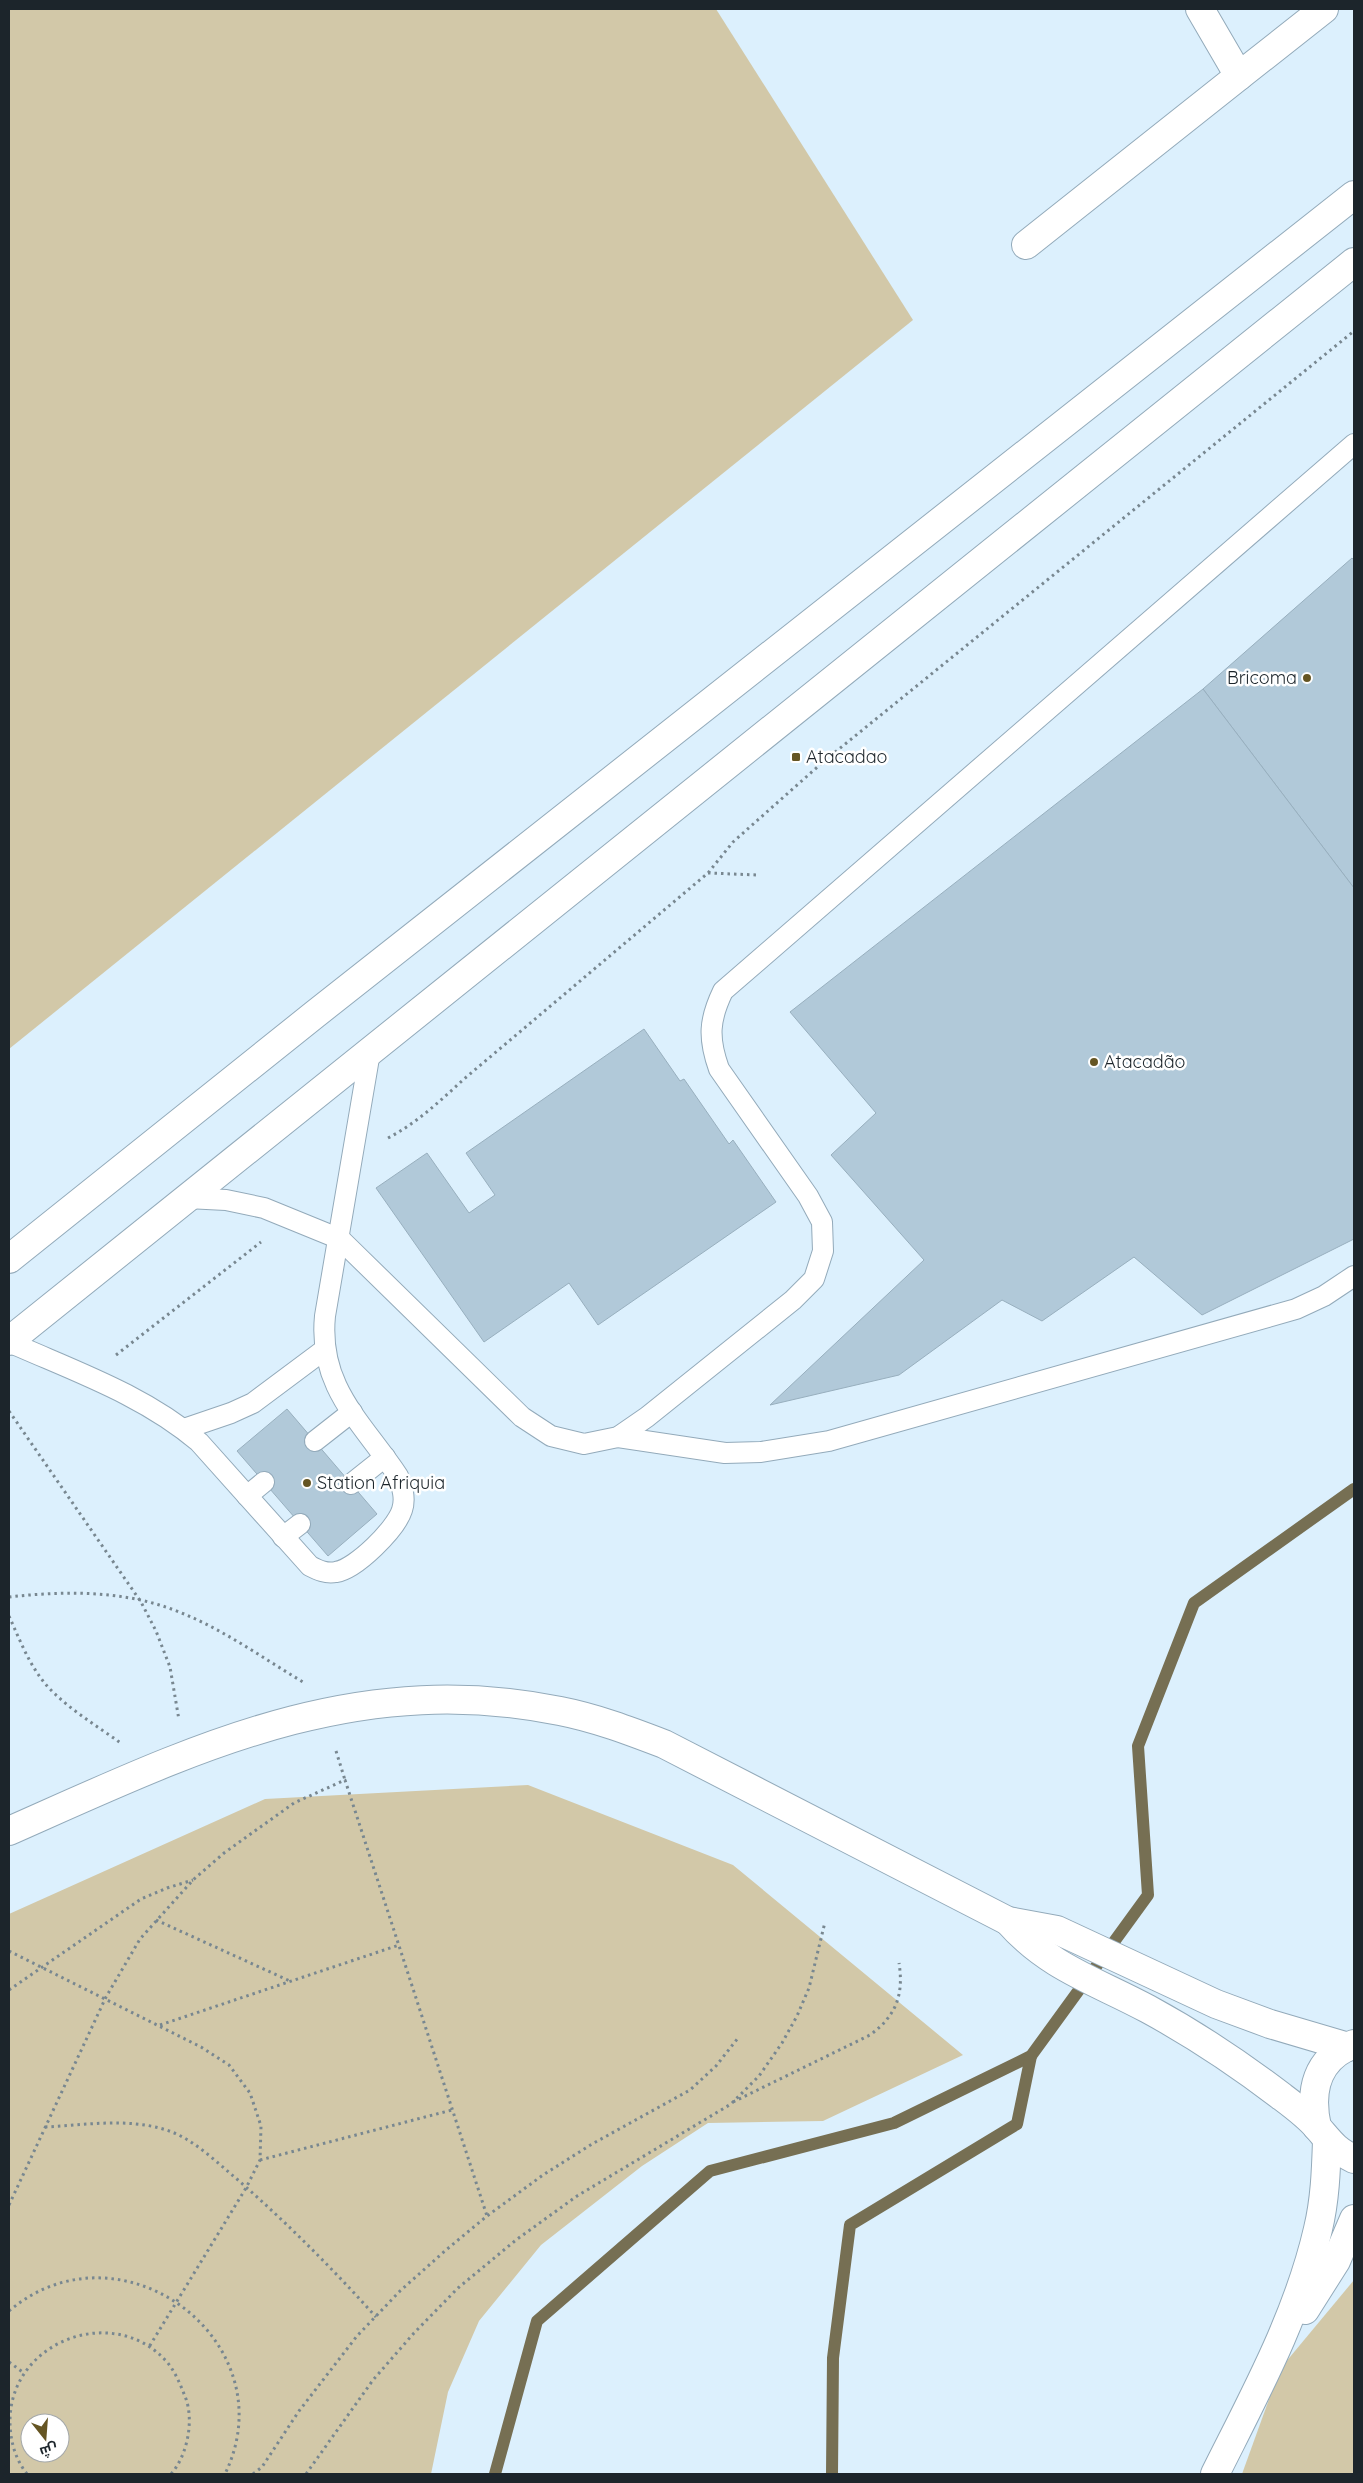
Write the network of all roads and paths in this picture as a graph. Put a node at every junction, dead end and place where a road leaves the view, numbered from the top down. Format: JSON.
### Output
{"nodes":[{"id":1,"x":1200,"y":9,"type":"edge"},
{"id":2,"x":1324,"y":9,"type":"edge"},
{"id":3,"x":1239,"y":76,"type":"junction"},
{"id":4,"x":1354,"y":195,"type":"edge"},
{"id":5,"x":1026,"y":245,"type":"dead end"},
{"id":6,"x":1354,"y":262,"type":"edge"},
{"id":7,"x":1354,"y":331,"type":"edge"},
{"id":8,"x":1354,"y":444,"type":"edge"},
{"id":9,"x":708,"y":873,"type":"junction"},
{"id":10,"x":758,"y":875,"type":"dead end"},
{"id":11,"x":370,"y":1052,"type":"junction"},
{"id":12,"x":354,"y":1154,"type":"junction"},
{"id":13,"x":187,"y":1198,"type":"junction"},
{"id":14,"x":291,"y":1218,"type":"junction"},
{"id":15,"x":340,"y":1239,"type":"junction"},
{"id":16,"x":9,"y":1259,"type":"edge"},
{"id":17,"x":1354,"y":1276,"type":"edge"},
{"id":18,"x":9,"y":1342,"type":"edge"},
{"id":19,"x":324,"y":1350,"type":"junction"},
{"id":20,"x":88,"y":1378,"type":"junction"},
{"id":21,"x":9,"y":1411,"type":"edge"},
{"id":22,"x":352,"y":1412,"type":"junction"},
{"id":23,"x":184,"y":1429,"type":"junction"},
{"id":24,"x":618,"y":1437,"type":"junction"},
{"id":25,"x":315,"y":1441,"type":"dead end"},
{"id":26,"x":386,"y":1457,"type":"junction"},
{"id":27,"x":264,"y":1482,"type":"dead end"},
{"id":28,"x":351,"y":1484,"type":"dead end"},
{"id":29,"x":247,"y":1496,"type":"junction"},
{"id":30,"x":300,"y":1524,"type":"dead end"},
{"id":31,"x":283,"y":1537,"type":"junction"},
{"id":32,"x":9,"y":1597,"type":"edge"},
{"id":33,"x":141,"y":1602,"type":"junction"},
{"id":34,"x":9,"y":1616,"type":"edge"},
{"id":35,"x":344,"y":1708,"type":"junction"},
{"id":36,"x":336,"y":1751,"type":"dead end"},
{"id":37,"x":185,"y":1754,"type":"junction"},
{"id":38,"x":153,"y":1768,"type":"junction"},
{"id":39,"x":345,"y":1780,"type":"junction"},
{"id":40,"x":9,"y":1831,"type":"edge"},
{"id":41,"x":194,"y":1880,"type":"junction"},
{"id":42,"x":156,"y":1920,"type":"junction"},
{"id":43,"x":1008,"y":1921,"type":"junction"},
{"id":44,"x":825,"y":1922,"type":"dead end"},
{"id":45,"x":399,"y":1945,"type":"junction"},
{"id":46,"x":9,"y":1951,"type":"edge"},
{"id":47,"x":899,"y":1963,"type":"dead end"},
{"id":48,"x":42,"y":1966,"type":"junction"},
{"id":49,"x":290,"y":1981,"type":"junction"},
{"id":50,"x":9,"y":1990,"type":"edge"},
{"id":51,"x":106,"y":1998,"type":"junction"},
{"id":52,"x":159,"y":2025,"type":"junction"},
{"id":53,"x":738,"y":2038,"type":"dead end"},
{"id":54,"x":1351,"y":2045,"type":"edge"},
{"id":55,"x":730,"y":2104,"type":"junction"},
{"id":56,"x":452,"y":2110,"type":"junction"},
{"id":57,"x":46,"y":2127,"type":"junction"},
{"id":58,"x":1322,"y":2134,"type":"junction"},
{"id":59,"x":1354,"y":2159,"type":"edge"},
{"id":60,"x":260,"y":2160,"type":"junction"},
{"id":61,"x":246,"y":2188,"type":"junction"},
{"id":62,"x":9,"y":2205,"type":"edge"},
{"id":63,"x":487,"y":2216,"type":"junction"},
{"id":64,"x":1354,"y":2219,"type":"edge"},
{"id":65,"x":177,"y":2301,"type":"junction"},
{"id":66,"x":9,"y":2311,"type":"edge"},
{"id":67,"x":376,"y":2317,"type":"junction"},
{"id":68,"x":1280,"y":2346,"type":"junction"},
{"id":69,"x":149,"y":2347,"type":"junction"},
{"id":70,"x":9,"y":2362,"type":"edge"},
{"id":71,"x":24,"y":2373,"type":"junction"},
{"id":72,"x":175,"y":2471,"type":"junction"},
{"id":73,"x":27,"y":2474,"type":"edge"},
{"id":74,"x":172,"y":2474,"type":"edge"},
{"id":75,"x":179,"y":2474,"type":"edge"},
{"id":76,"x":225,"y":2474,"type":"edge"},
{"id":77,"x":253,"y":2474,"type":"edge"},
{"id":78,"x":306,"y":2474,"type":"edge"},
{"id":79,"x":1215,"y":2474,"type":"edge"}],
"edges":[{"from":1,"to":3,"type":"main road"},
{"from":2,"to":3,"type":"main road"},
{"from":3,"to":5,"type":"main road"},
{"from":4,"to":16,"type":"main road"},
{"from":6,"to":11,"type":"main road"},
{"from":7,"to":9,"type":"path"},
{"from":8,"to":24,"type":"lane"},
{"from":9,"to":10,"type":"path"},
{"from":9,"to":12,"type":"path"},
{"from":11,"to":12,"type":"lane"},
{"from":11,"to":13,"type":"main road"},
{"from":12,"to":15,"type":"lane"},
{"from":13,"to":14,"type":"lane"},
{"from":13,"to":18,"type":"main road"},
{"from":14,"to":15,"type":"lane"},
{"from":14,"to":20,"type":"path"},
{"from":15,"to":19,"type":"lane"},
{"from":15,"to":24,"type":"lane"},
{"from":17,"to":24,"type":"lane"},
{"from":18,"to":20,"type":"lane"},
{"from":19,"to":22,"type":"lane"},
{"from":19,"to":23,"type":"lane"},
{"from":20,"to":23,"type":"lane"},
{"from":21,"to":33,"type":"path"},
{"from":22,"to":25,"type":"lane"},
{"from":22,"to":26,"type":"lane"},
{"from":23,"to":29,"type":"lane"},
{"from":26,"to":28,"type":"lane"},
{"from":26,"to":31,"type":"lane"},
{"from":27,"to":29,"type":"lane"},
{"from":29,"to":31,"type":"lane"},
{"from":30,"to":31,"type":"lane"},
{"from":32,"to":33,"type":"path"},
{"from":33,"to":35,"type":"path"},
{"from":33,"to":37,"type":"path"},
{"from":34,"to":38,"type":"path"},
{"from":35,"to":37,"type":"main road"},
{"from":35,"to":43,"type":"main road"},
{"from":36,"to":39,"type":"path"},
{"from":37,"to":38,"type":"main road"},
{"from":38,"to":40,"type":"main road"},
{"from":39,"to":41,"type":"path"},
{"from":39,"to":45,"type":"path"},
{"from":41,"to":42,"type":"path"},
{"from":41,"to":48,"type":"path"},
{"from":42,"to":49,"type":"path"},
{"from":42,"to":51,"type":"path"},
{"from":43,"to":54,"type":"main road"},
{"from":43,"to":58,"type":"main road"},
{"from":44,"to":55,"type":"path"},
{"from":45,"to":49,"type":"path"},
{"from":45,"to":56,"type":"path"},
{"from":46,"to":48,"type":"path"},
{"from":47,"to":55,"type":"path"},
{"from":48,"to":50,"type":"path"},
{"from":48,"to":51,"type":"path"},
{"from":49,"to":52,"type":"path"},
{"from":51,"to":52,"type":"path"},
{"from":51,"to":57,"type":"path"},
{"from":52,"to":60,"type":"path"},
{"from":53,"to":63,"type":"path"},
{"from":54,"to":58,"type":"main road"},
{"from":55,"to":78,"type":"path"},
{"from":56,"to":60,"type":"path"},
{"from":56,"to":63,"type":"path"},
{"from":57,"to":61,"type":"path"},
{"from":57,"to":62,"type":"path"},
{"from":58,"to":59,"type":"main road"},
{"from":58,"to":68,"type":"main road"},
{"from":60,"to":61,"type":"path"},
{"from":61,"to":65,"type":"path"},
{"from":61,"to":67,"type":"path"},
{"from":63,"to":67,"type":"path"},
{"from":64,"to":68,"type":"main road"},
{"from":65,"to":66,"type":"path"},
{"from":65,"to":69,"type":"path"},
{"from":65,"to":76,"type":"path"},
{"from":67,"to":77,"type":"path"},
{"from":68,"to":79,"type":"main road"},
{"from":69,"to":71,"type":"path"},
{"from":69,"to":72,"type":"path"},
{"from":70,"to":71,"type":"path"},
{"from":71,"to":73,"type":"path"},
{"from":72,"to":74,"type":"path"},
{"from":72,"to":75,"type":"path"}]}
